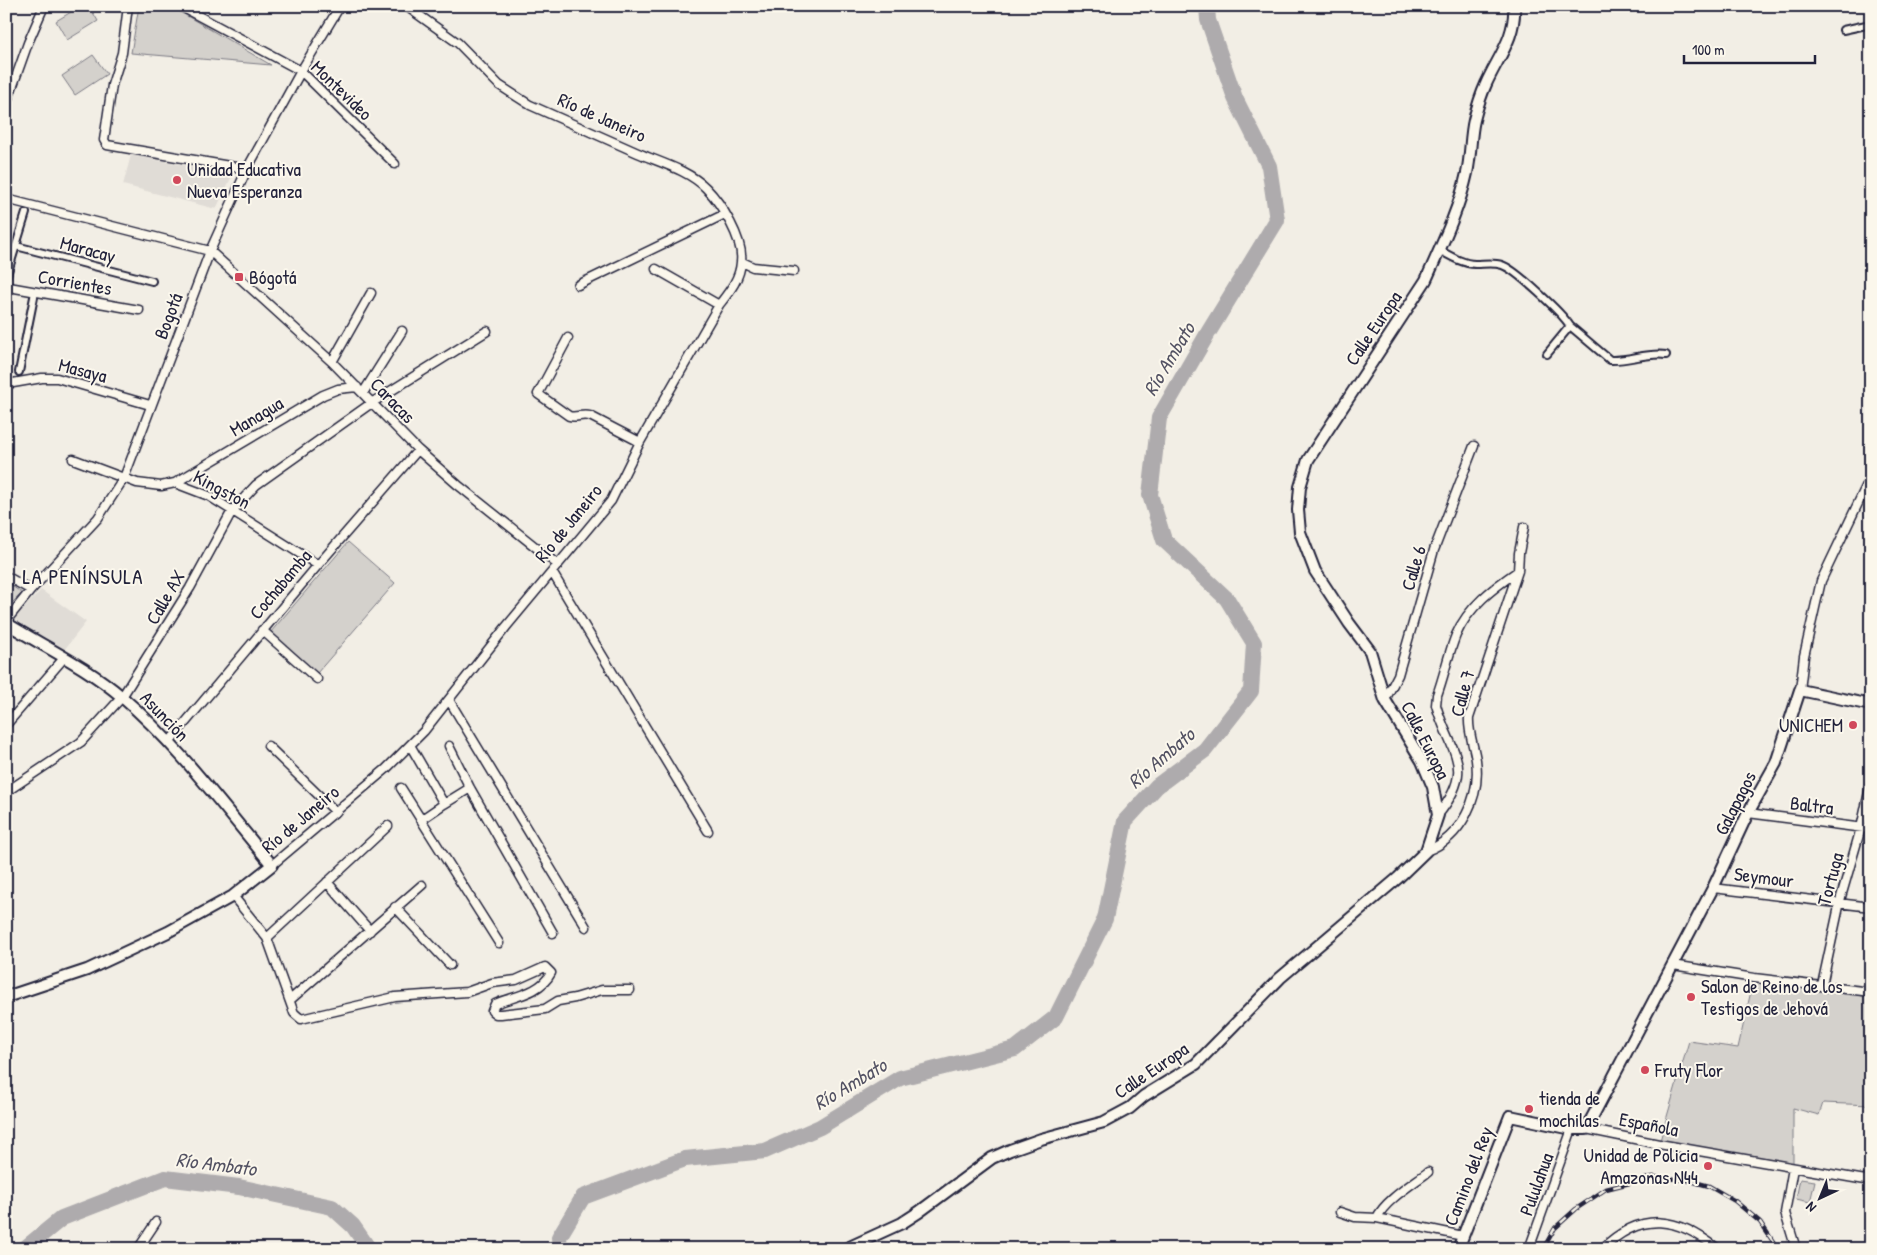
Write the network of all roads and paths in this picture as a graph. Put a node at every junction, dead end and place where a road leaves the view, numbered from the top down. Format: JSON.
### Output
{"nodes":[{"id":1,"x":44,"y":6,"type":"edge"},
{"id":2,"x":128,"y":6,"type":"edge"},
{"id":3,"x":180,"y":6,"type":"edge"},
{"id":4,"x":340,"y":6,"type":"edge"},
{"id":5,"x":406,"y":6,"type":"edge"},
{"id":6,"x":1514,"y":6,"type":"edge"},
{"id":7,"x":1871,"y":24,"type":"edge"},
{"id":8,"x":1843,"y":30,"type":"dead end"},
{"id":9,"x":301,"y":70,"type":"junction"},
{"id":10,"x":6,"y":105,"type":"edge"},
{"id":11,"x":395,"y":164,"type":"dead end"},
{"id":12,"x":247,"y":169,"type":"junction"},
{"id":13,"x":6,"y":199,"type":"edge"},
{"id":14,"x":26,"y":213,"type":"dead end"},
{"id":15,"x":725,"y":214,"type":"junction"},
{"id":16,"x":16,"y":246,"type":"junction"},
{"id":17,"x":1439,"y":250,"type":"junction"},
{"id":18,"x":210,"y":251,"type":"junction"},
{"id":19,"x":742,"y":262,"type":"junction"},
{"id":20,"x":656,"y":269,"type":"dead end"},
{"id":21,"x":794,"y":271,"type":"dead end"},
{"id":22,"x":6,"y":278,"type":"edge"},
{"id":23,"x":152,"y":281,"type":"dead end"},
{"id":24,"x":578,"y":285,"type":"dead end"},
{"id":25,"x":6,"y":289,"type":"edge"},
{"id":26,"x":35,"y":292,"type":"junction"},
{"id":27,"x":371,"y":293,"type":"dead end"},
{"id":28,"x":719,"y":306,"type":"junction"},
{"id":29,"x":139,"y":310,"type":"dead end"},
{"id":30,"x":1570,"y":326,"type":"junction"},
{"id":31,"x":402,"y":331,"type":"dead end"},
{"id":32,"x":487,"y":331,"type":"dead end"},
{"id":33,"x":568,"y":338,"type":"dead end"},
{"id":34,"x":1548,"y":354,"type":"dead end"},
{"id":35,"x":1666,"y":355,"type":"dead end"},
{"id":36,"x":332,"y":362,"type":"junction"},
{"id":37,"x":19,"y":372,"type":"dead end"},
{"id":38,"x":6,"y":382,"type":"edge"},
{"id":39,"x":360,"y":390,"type":"junction"},
{"id":40,"x":373,"y":402,"type":"junction"},
{"id":41,"x":150,"y":405,"type":"junction"},
{"id":42,"x":640,"y":442,"type":"junction"},
{"id":43,"x":1474,"y":446,"type":"dead end"},
{"id":44,"x":418,"y":450,"type":"junction"},
{"id":45,"x":73,"y":459,"type":"dead end"},
{"id":46,"x":1871,"y":476,"type":"edge"},
{"id":47,"x":124,"y":478,"type":"junction"},
{"id":48,"x":175,"y":483,"type":"junction"},
{"id":49,"x":232,"y":510,"type":"junction"},
{"id":50,"x":1524,"y":527,"type":"dead end"},
{"id":51,"x":318,"y":565,"type":"junction"},
{"id":52,"x":555,"y":568,"type":"junction"},
{"id":53,"x":1518,"y":571,"type":"junction"},
{"id":54,"x":6,"y":576,"type":"edge"},
{"id":55,"x":31,"y":590,"type":"junction"},
{"id":56,"x":6,"y":622,"type":"edge"},
{"id":57,"x":262,"y":630,"type":"junction"},
{"id":58,"x":64,"y":658,"type":"junction"},
{"id":59,"x":317,"y":679,"type":"dead end"},
{"id":60,"x":1800,"y":690,"type":"junction"},
{"id":61,"x":122,"y":697,"type":"junction"},
{"id":62,"x":449,"y":700,"type":"junction"},
{"id":63,"x":1385,"y":700,"type":"junction"},
{"id":64,"x":1871,"y":705,"type":"edge"},
{"id":65,"x":6,"y":725,"type":"edge"},
{"id":66,"x":169,"y":742,"type":"junction"},
{"id":67,"x":410,"y":745,"type":"junction"},
{"id":68,"x":268,"y":746,"type":"dead end"},
{"id":69,"x":449,"y":746,"type":"dead end"},
{"id":70,"x":1871,"y":782,"type":"edge"},
{"id":71,"x":401,"y":788,"type":"dead end"},
{"id":72,"x":470,"y":788,"type":"junction"},
{"id":73,"x":6,"y":792,"type":"edge"},
{"id":74,"x":444,"y":804,"type":"junction"},
{"id":75,"x":336,"y":812,"type":"junction"},
{"id":76,"x":1748,"y":813,"type":"junction"},
{"id":77,"x":1438,"y":815,"type":"junction"},
{"id":78,"x":422,"y":819,"type":"junction"},
{"id":79,"x":388,"y":826,"type":"dead end"},
{"id":80,"x":1861,"y":828,"type":"junction"},
{"id":81,"x":1871,"y":829,"type":"edge"},
{"id":82,"x":708,"y":831,"type":"dead end"},
{"id":83,"x":1426,"y":850,"type":"junction"},
{"id":84,"x":272,"y":865,"type":"junction"},
{"id":85,"x":327,"y":882,"type":"junction"},
{"id":86,"x":422,"y":885,"type":"dead end"},
{"id":87,"x":1713,"y":888,"type":"junction"},
{"id":88,"x":233,"y":896,"type":"junction"},
{"id":89,"x":1840,"y":903,"type":"junction"},
{"id":90,"x":1871,"y":906,"type":"edge"},
{"id":91,"x":396,"y":907,"type":"junction"},
{"id":92,"x":586,"y":927,"type":"dead end"},
{"id":93,"x":370,"y":931,"type":"junction"},
{"id":94,"x":553,"y":932,"type":"dead end"},
{"id":95,"x":267,"y":938,"type":"junction"},
{"id":96,"x":499,"y":943,"type":"dead end"},
{"id":97,"x":450,"y":965,"type":"dead end"},
{"id":98,"x":1673,"y":965,"type":"junction"},
{"id":99,"x":1822,"y":985,"type":"junction"},
{"id":100,"x":630,"y":990,"type":"dead end"},
{"id":101,"x":1871,"y":992,"type":"edge"},
{"id":102,"x":6,"y":997,"type":"edge"},
{"id":103,"x":290,"y":1000,"type":"junction"},
{"id":104,"x":1510,"y":1116,"type":"joint"},
{"id":105,"x":1572,"y":1129,"type":"junction"},
{"id":106,"x":1586,"y":1129,"type":"junction"},
{"id":107,"x":1793,"y":1168,"type":"junction"},
{"id":108,"x":1428,"y":1172,"type":"dead end"},
{"id":109,"x":1871,"y":1181,"type":"edge"},
{"id":110,"x":1340,"y":1212,"type":"dead end"},
{"id":111,"x":1378,"y":1218,"type":"junction"},
{"id":112,"x":156,"y":1222,"type":"dead end"},
{"id":113,"x":1463,"y":1236,"type":"junction"},
{"id":114,"x":138,"y":1249,"type":"edge"},
{"id":115,"x":845,"y":1249,"type":"edge"},
{"id":116,"x":1458,"y":1249,"type":"edge"},
{"id":117,"x":1530,"y":1249,"type":"edge"},
{"id":118,"x":1602,"y":1249,"type":"edge"},
{"id":119,"x":1718,"y":1249,"type":"edge"},
{"id":120,"x":1796,"y":1249,"type":"edge"}],
"edges":[{"from":1,"to":10,"type":"street"},
{"from":2,"to":12,"type":"street"},
{"from":3,"to":9,"type":"street","name":"Montevideo"},
{"from":4,"to":9,"type":"street","name":"Bogotá"},
{"from":5,"to":15,"type":"street","name":"Río de Janeiro"},
{"from":6,"to":17,"type":"street","name":"Calle Europa"},
{"from":7,"to":8,"type":"street"},
{"from":9,"to":11,"type":"street","name":"Montevideo"},
{"from":9,"to":12,"type":"street","name":"Bogotá"},
{"from":12,"to":18,"type":"street","name":"Bogotá"},
{"from":13,"to":18,"type":"street"},
{"from":14,"to":16,"type":"street"},
{"from":15,"to":19,"type":"street","name":"Río de Janeiro"},
{"from":15,"to":24,"type":"street"},
{"from":16,"to":22,"type":"street"},
{"from":16,"to":23,"type":"street","name":"Maracay"},
{"from":17,"to":30,"type":"street"},
{"from":17,"to":63,"type":"street","name":"Calle Europa"},
{"from":18,"to":36,"type":"street","name":"Caracas"},
{"from":18,"to":41,"type":"street","name":"Bogotá"},
{"from":19,"to":21,"type":"street"},
{"from":19,"to":28,"type":"street","name":"Río de Janeiro"},
{"from":20,"to":28,"type":"street"},
{"from":25,"to":26,"type":"street","name":"Corrientes"},
{"from":26,"to":29,"type":"street","name":"Corrientes"},
{"from":26,"to":37,"type":"street"},
{"from":27,"to":36,"type":"street"},
{"from":28,"to":42,"type":"street","name":"Río de Janeiro"},
{"from":30,"to":34,"type":"street"},
{"from":30,"to":35,"type":"street"},
{"from":31,"to":39,"type":"street"},
{"from":32,"to":40,"type":"street","name":"Calle AX"},
{"from":33,"to":42,"type":"street"},
{"from":36,"to":39,"type":"street","name":"Caracas"},
{"from":38,"to":41,"type":"street","name":"Masaya"},
{"from":39,"to":40,"type":"street","name":"Caracas"},
{"from":39,"to":48,"type":"street","name":"Managua"},
{"from":40,"to":44,"type":"street","name":"Caracas"},
{"from":40,"to":49,"type":"street","name":"Calle AX"},
{"from":41,"to":47,"type":"street","name":"Bogotá"},
{"from":42,"to":52,"type":"street","name":"Río de Janeiro"},
{"from":43,"to":63,"type":"street","name":"Calle 6"},
{"from":44,"to":51,"type":"street","name":"Cochabamba"},
{"from":44,"to":52,"type":"street","name":"Caracas"},
{"from":45,"to":47,"type":"street","name":"Kingston"},
{"from":46,"to":60,"type":"street","name":"Galapagos"},
{"from":47,"to":48,"type":"street","name":"Kingston"},
{"from":47,"to":55,"type":"street","name":"Bogotá"},
{"from":48,"to":49,"type":"street","name":"Kingston"},
{"from":49,"to":51,"type":"street","name":"Kingston"},
{"from":49,"to":61,"type":"street","name":"Calle AX"},
{"from":50,"to":53,"type":"street","name":"Calle 7"},
{"from":51,"to":57,"type":"street","name":"Cochabamba"},
{"from":52,"to":62,"type":"street","name":"Río de Janeiro"},
{"from":52,"to":82,"type":"street"},
{"from":53,"to":77,"type":"street"},
{"from":53,"to":83,"type":"street","name":"Calle 7"},
{"from":54,"to":55,"type":"street"},
{"from":55,"to":56,"type":"street","name":"Bogotá"},
{"from":56,"to":58,"type":"street","name":"Asunción"},
{"from":57,"to":59,"type":"street"},
{"from":57,"to":66,"type":"street","name":"Cochabamba"},
{"from":58,"to":61,"type":"street","name":"Asunción"},
{"from":58,"to":65,"type":"street"},
{"from":60,"to":64,"type":"street"},
{"from":60,"to":76,"type":"street","name":"Galapagos"},
{"from":61,"to":66,"type":"street","name":"Asunción"},
{"from":61,"to":73,"type":"street","name":"Calle AX"},
{"from":62,"to":67,"type":"street","name":"Río de Janeiro"},
{"from":62,"to":92,"type":"street"},
{"from":63,"to":77,"type":"street","name":"Calle Europa"},
{"from":66,"to":84,"type":"street","name":"Asunción"},
{"from":67,"to":74,"type":"street"},
{"from":67,"to":75,"type":"street","name":"Río de Janeiro"},
{"from":68,"to":75,"type":"street"},
{"from":69,"to":72,"type":"street"},
{"from":70,"to":80,"type":"street","name":"Tortuga"},
{"from":71,"to":78,"type":"street"},
{"from":72,"to":74,"type":"street"},
{"from":72,"to":94,"type":"street"},
{"from":74,"to":78,"type":"street"},
{"from":75,"to":84,"type":"street","name":"Río de Janeiro"},
{"from":76,"to":80,"type":"street","name":"Baltra"},
{"from":76,"to":87,"type":"street","name":"Galapagos"},
{"from":77,"to":83,"type":"street","name":"Calle Europa"},
{"from":78,"to":96,"type":"street"},
{"from":79,"to":85,"type":"street"},
{"from":80,"to":81,"type":"street","name":"Baltra"},
{"from":80,"to":89,"type":"street","name":"Tortuga"},
{"from":83,"to":115,"type":"street","name":"Calle Europa"},
{"from":84,"to":88,"type":"street","name":"Río de Janeiro"},
{"from":85,"to":93,"type":"street"},
{"from":85,"to":95,"type":"street"},
{"from":86,"to":91,"type":"street"},
{"from":87,"to":89,"type":"street","name":"Seymour"},
{"from":87,"to":98,"type":"street","name":"Galapagos"},
{"from":88,"to":95,"type":"street"},
{"from":88,"to":102,"type":"street","name":"Río de Janeiro"},
{"from":89,"to":90,"type":"street","name":"Seymour"},
{"from":89,"to":99,"type":"street","name":"Tortuga"},
{"from":91,"to":93,"type":"street"},
{"from":91,"to":97,"type":"street"},
{"from":93,"to":103,"type":"street"},
{"from":95,"to":103,"type":"street"},
{"from":98,"to":99,"type":"street"},
{"from":98,"to":106,"type":"street","name":"Galapagos"},
{"from":99,"to":101,"type":"street"},
{"from":100,"to":103,"type":"street"},
{"from":104,"to":105,"type":"street","name":"Española"},
{"from":104,"to":113,"type":"street","name":"Camino del Rey"},
{"from":105,"to":106,"type":"street","name":"Española"},
{"from":105,"to":117,"type":"street","name":"Pululahua"},
{"from":106,"to":107,"type":"street","name":"Española"},
{"from":107,"to":109,"type":"street","name":"Española"},
{"from":107,"to":120,"type":"street"},
{"from":108,"to":111,"type":"street"},
{"from":110,"to":111,"type":"street"},
{"from":111,"to":113,"type":"street"},
{"from":112,"to":114,"type":"street"},
{"from":113,"to":116,"type":"street","name":"Camino del Rey"},
{"from":118,"to":119,"type":"street"}]}
